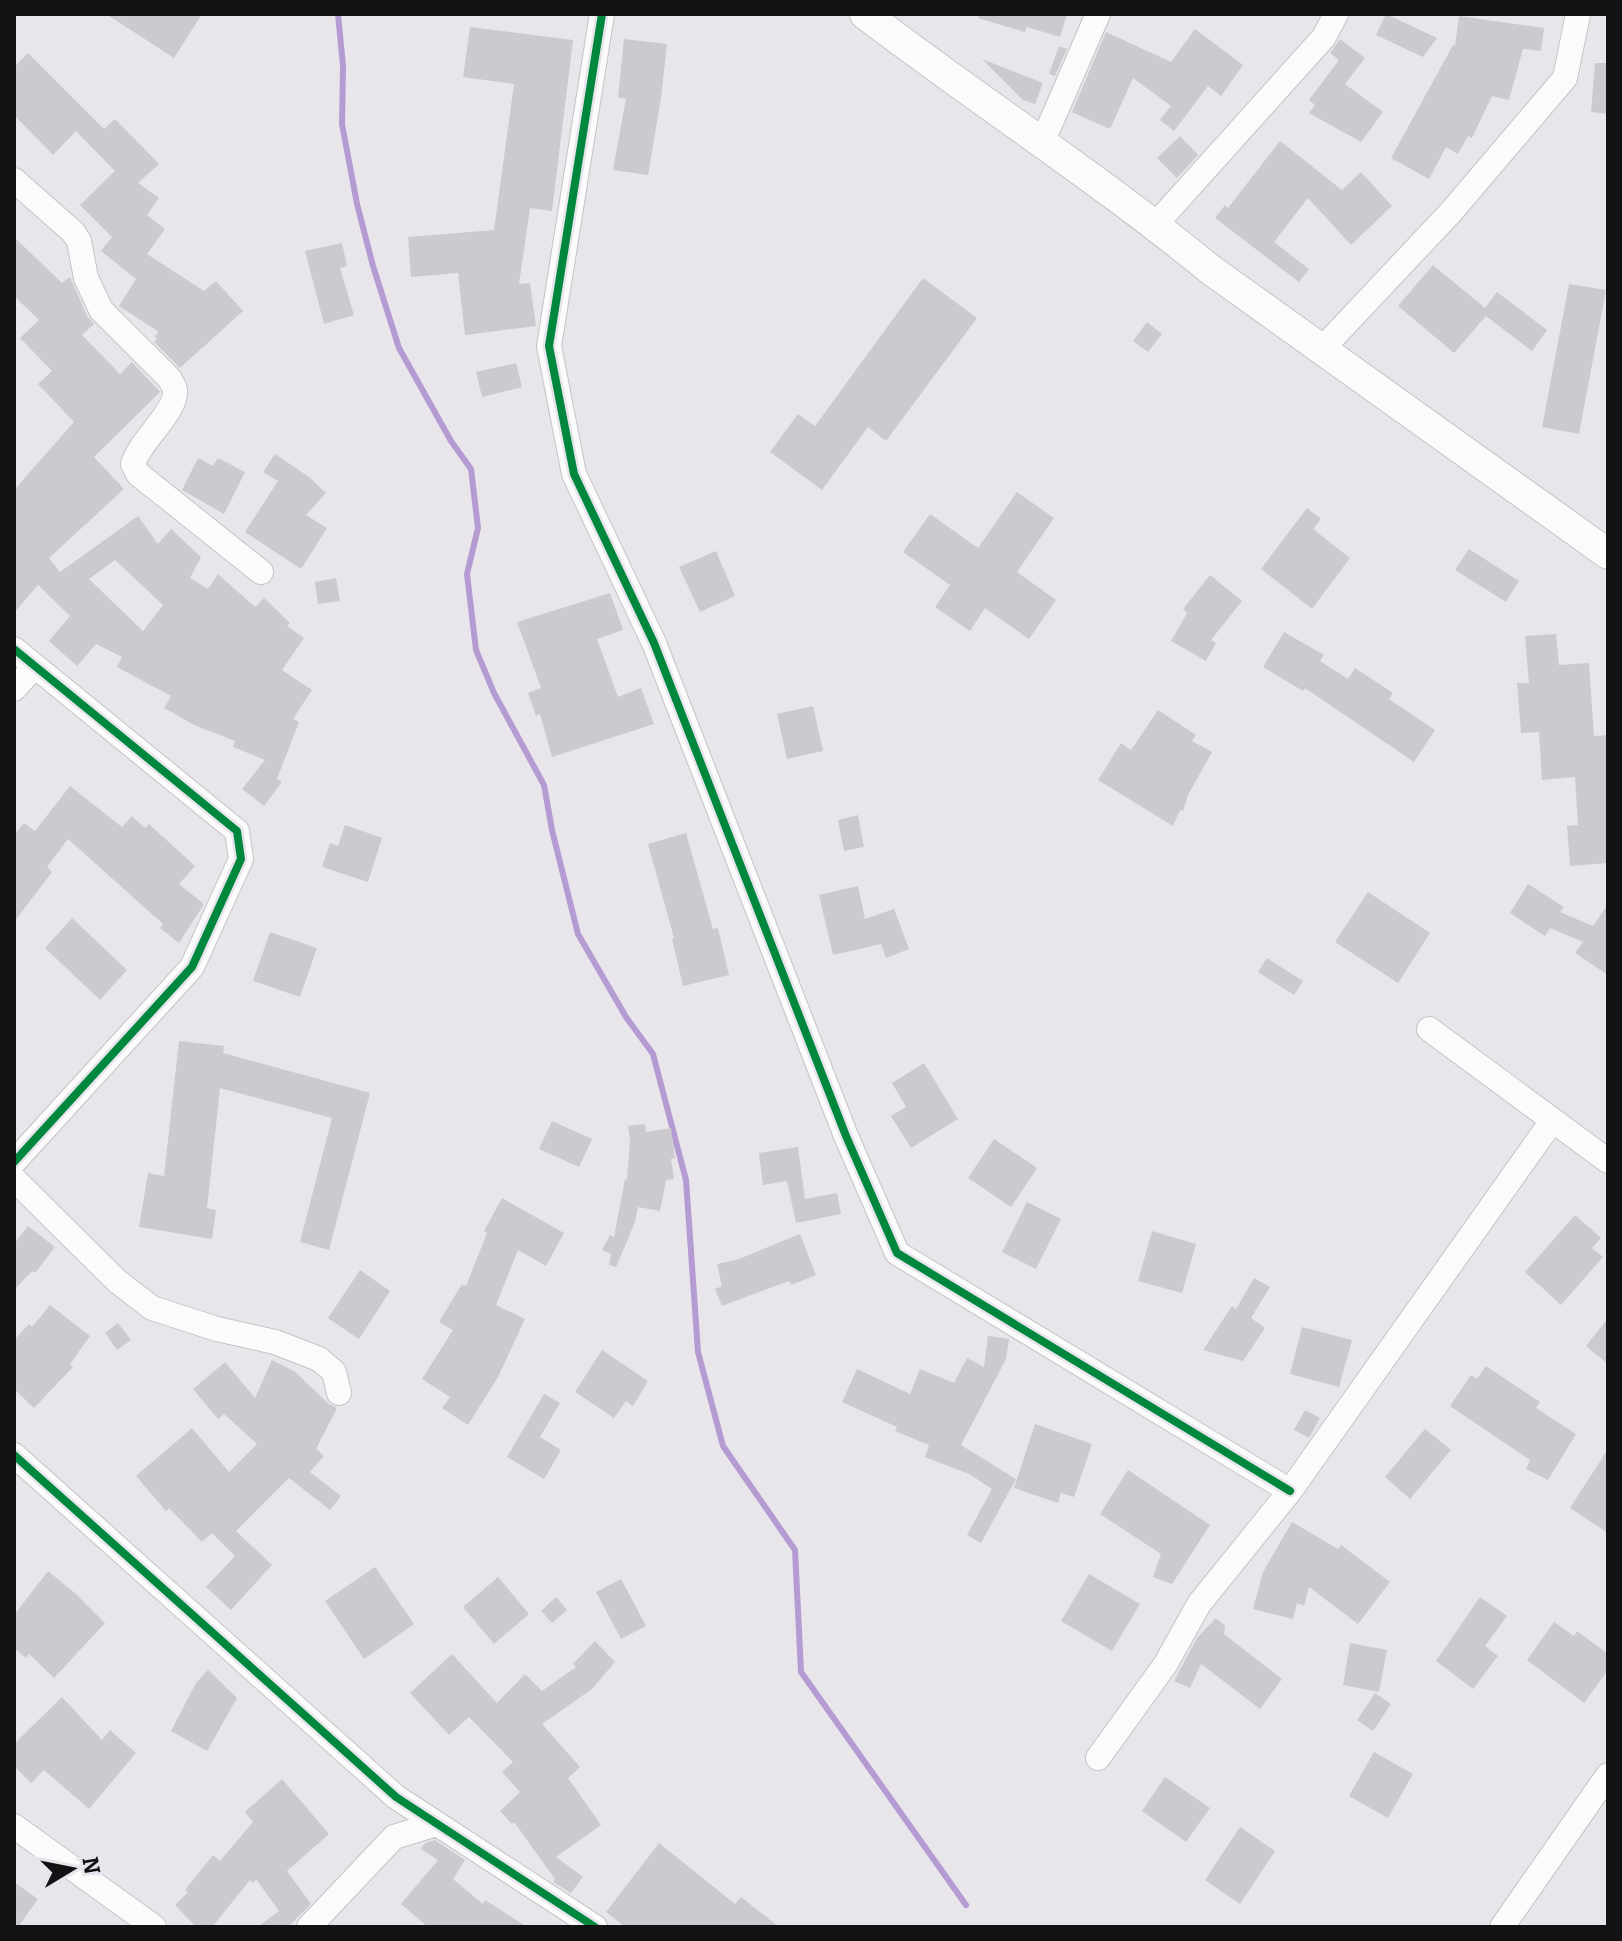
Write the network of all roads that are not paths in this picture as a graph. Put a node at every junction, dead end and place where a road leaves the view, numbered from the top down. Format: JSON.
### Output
{"nodes":[{"id":1,"x":602,"y":14,"type":"edge"},
{"id":2,"x":865,"y":14,"type":"edge"},
{"id":3,"x":1098,"y":14,"type":"edge"},
{"id":4,"x":1336,"y":14,"type":"edge"},
{"id":5,"x":1578,"y":14,"type":"edge"},
{"id":6,"x":1042,"y":143,"type":"junction"},
{"id":7,"x":14,"y":180,"type":"edge"},
{"id":8,"x":1156,"y":224,"type":"junction"},
{"id":9,"x":1321,"y":350,"type":"junction"},
{"id":10,"x":1608,"y":554,"type":"edge"},
{"id":11,"x":261,"y":572,"type":"dead end"},
{"id":12,"x":14,"y":649,"type":"edge"},
{"id":13,"x":35,"y":666,"type":"junction"},
{"id":14,"x":14,"y":689,"type":"edge"},
{"id":15,"x":1429,"y":1029,"type":"dead end"},
{"id":16,"x":1552,"y":1121,"type":"junction"},
{"id":17,"x":1608,"y":1161,"type":"edge"},
{"id":18,"x":14,"y":1162,"type":"edge"},
{"id":19,"x":14,"y":1179,"type":"edge"},
{"id":20,"x":339,"y":1393,"type":"dead end"},
{"id":21,"x":14,"y":1455,"type":"edge"},
{"id":22,"x":1290,"y":1491,"type":"junction"},
{"id":23,"x":1098,"y":1758,"type":"dead end"},
{"id":24,"x":1608,"y":1775,"type":"edge"},
{"id":25,"x":396,"y":1797,"type":"junction"},
{"id":26,"x":436,"y":1824,"type":"junction"},
{"id":27,"x":14,"y":1826,"type":"edge"},
{"id":28,"x":394,"y":1837,"type":"junction"},
{"id":29,"x":154,"y":1927,"type":"edge"},
{"id":30,"x":309,"y":1927,"type":"edge"},
{"id":31,"x":595,"y":1927,"type":"edge"},
{"id":32,"x":1502,"y":1927,"type":"edge"}],
"edges":[{"from":1,"to":22,"type":"street"},
{"from":2,"to":6,"type":"main road"},
{"from":3,"to":6,"type":"street"},
{"from":4,"to":8,"type":"street"},
{"from":5,"to":9,"type":"street"},
{"from":6,"to":8,"type":"main road"},
{"from":7,"to":11,"type":"street"},
{"from":8,"to":9,"type":"main road"},
{"from":9,"to":10,"type":"main road"},
{"from":12,"to":13,"type":"street"},
{"from":13,"to":14,"type":"street"},
{"from":13,"to":18,"type":"street"},
{"from":15,"to":16,"type":"street"},
{"from":16,"to":17,"type":"street"},
{"from":16,"to":22,"type":"street"},
{"from":19,"to":20,"type":"street"},
{"from":21,"to":25,"type":"street"},
{"from":22,"to":23,"type":"street"},
{"from":24,"to":32,"type":"street"},
{"from":25,"to":26,"type":"street"},
{"from":25,"to":28,"type":"street"},
{"from":26,"to":28,"type":"street"},
{"from":26,"to":31,"type":"street"},
{"from":27,"to":29,"type":"street"},
{"from":28,"to":30,"type":"street"}]}
